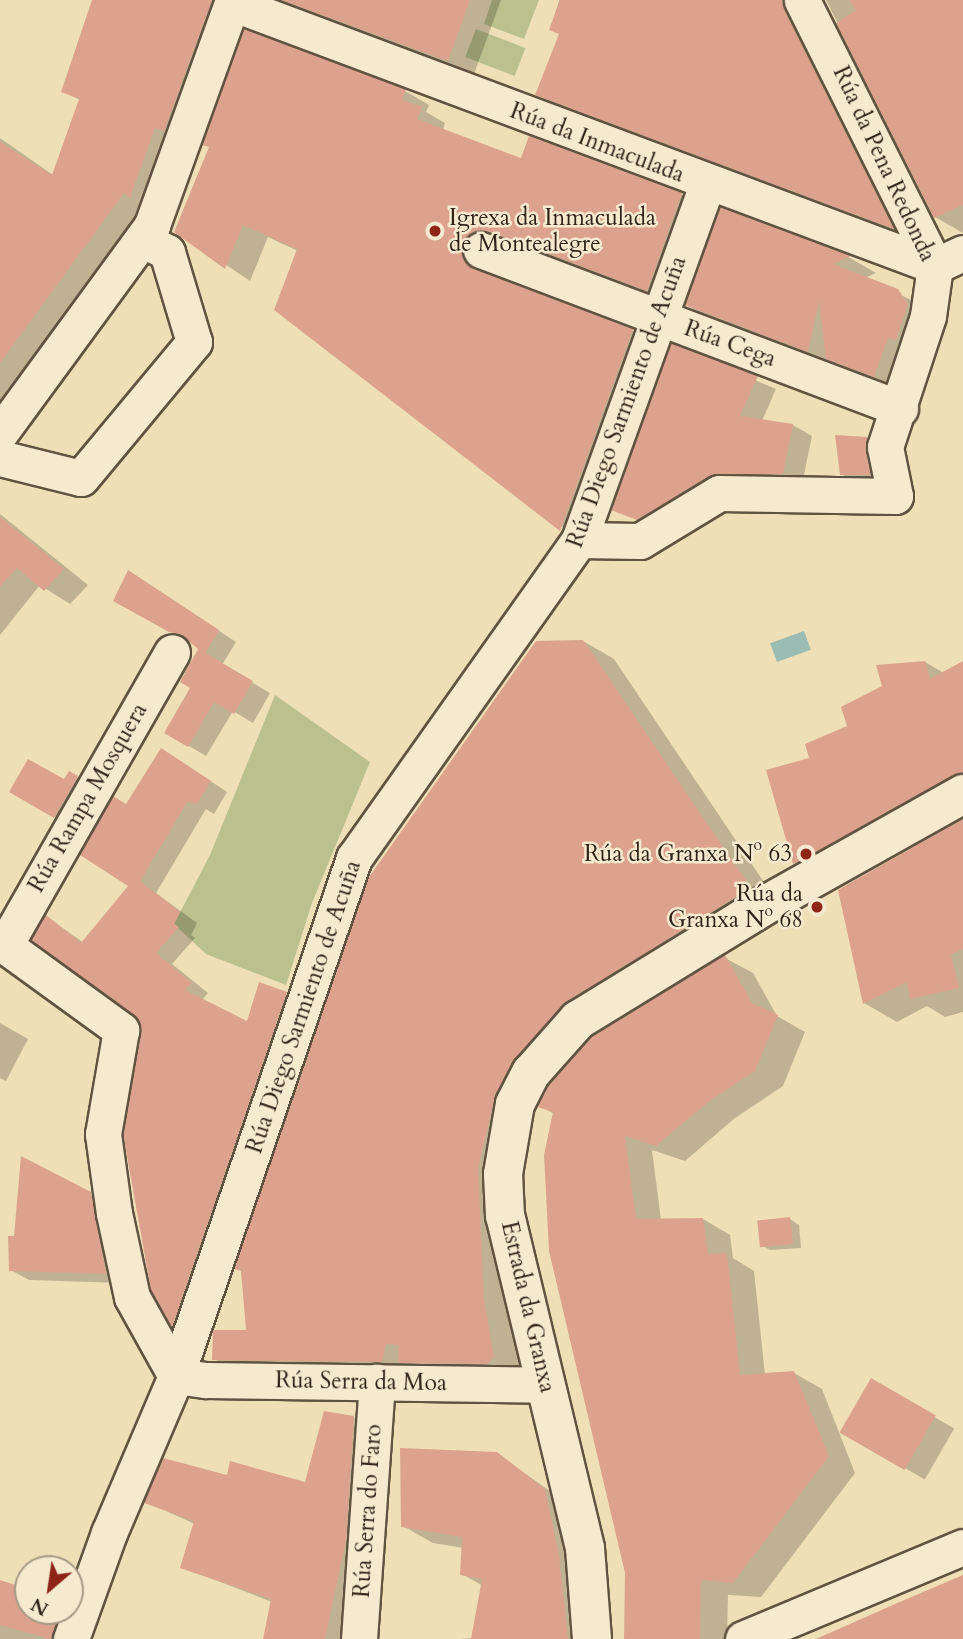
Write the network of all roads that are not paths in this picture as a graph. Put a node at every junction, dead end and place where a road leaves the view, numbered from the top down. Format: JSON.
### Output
{"nodes":[{"id":1,"x":802,"y":0,"type":"edge"},
{"id":2,"x":232,"y":1,"type":"edge"},
{"id":3,"x":707,"y":184,"type":"junction"},
{"id":4,"x":147,"y":232,"type":"junction"},
{"id":5,"x":481,"y":250,"type":"dead end"},
{"id":6,"x":949,"y":260,"type":"edge"},
{"id":7,"x":660,"y":318,"type":"junction"},
{"id":8,"x":900,"y":408,"type":"junction"},
{"id":9,"x":0,"y":433,"type":"edge"},
{"id":10,"x":0,"y":458,"type":"edge"},
{"id":11,"x":579,"y":540,"type":"junction"},
{"id":12,"x":172,"y":652,"type":"dead end"},
{"id":13,"x":963,"y":794,"type":"edge"},
{"id":14,"x":2,"y":943,"type":"edge"},
{"id":15,"x":176,"y":1376,"type":"junction"},
{"id":16,"x":377,"y":1382,"type":"junction"},
{"id":17,"x":546,"y":1385,"type":"junction"},
{"id":18,"x":963,"y":1547,"type":"edge"},
{"id":19,"x":71,"y":1639,"type":"edge"},
{"id":20,"x":359,"y":1639,"type":"edge"},
{"id":21,"x":592,"y":1639,"type":"edge"},
{"id":22,"x":743,"y":1639,"type":"edge"}],
"edges":[{"from":1,"to":6,"type":"street","name":"Rúa da Pena Redonda"},
{"from":2,"to":3,"type":"street","name":"Rúa da Inmaculada"},
{"from":2,"to":4,"type":"street"},
{"from":3,"to":6,"type":"street","name":"Rúa da Inmaculada"},
{"from":3,"to":7,"type":"street","name":"Rúa Diego Sarmiento de Acuña"},
{"from":4,"to":9,"type":"street"},
{"from":4,"to":10,"type":"street"},
{"from":5,"to":7,"type":"street","name":"Rúa Cega"},
{"from":6,"to":8,"type":"street","name":"Rúa da Pena Redonda"},
{"from":7,"to":8,"type":"street","name":"Rúa Cega"},
{"from":7,"to":11,"type":"street","name":"Rúa Diego Sarmiento de Acuña"},
{"from":8,"to":11,"type":"street","name":"Rúa da Pena Redonda"},
{"from":11,"to":15,"type":"street","name":"Rúa Diego Sarmiento de Acuña"},
{"from":12,"to":14,"type":"street","name":"Rúa Rampa Mosquera"},
{"from":13,"to":17,"type":"main road","name":"Estrada da Granxa"},
{"from":14,"to":15,"type":"street"},
{"from":15,"to":16,"type":"street","name":"Rúa Serra da Moa"},
{"from":15,"to":19,"type":"street","name":"Rúa Diego Sarmiento de Acuña"},
{"from":16,"to":17,"type":"street","name":"Rúa Serra da Moa"},
{"from":16,"to":20,"type":"street","name":"Rúa Serra do Faro"},
{"from":17,"to":21,"type":"main road","name":"Estrada da Granxa"},
{"from":18,"to":22,"type":"street"}]}
